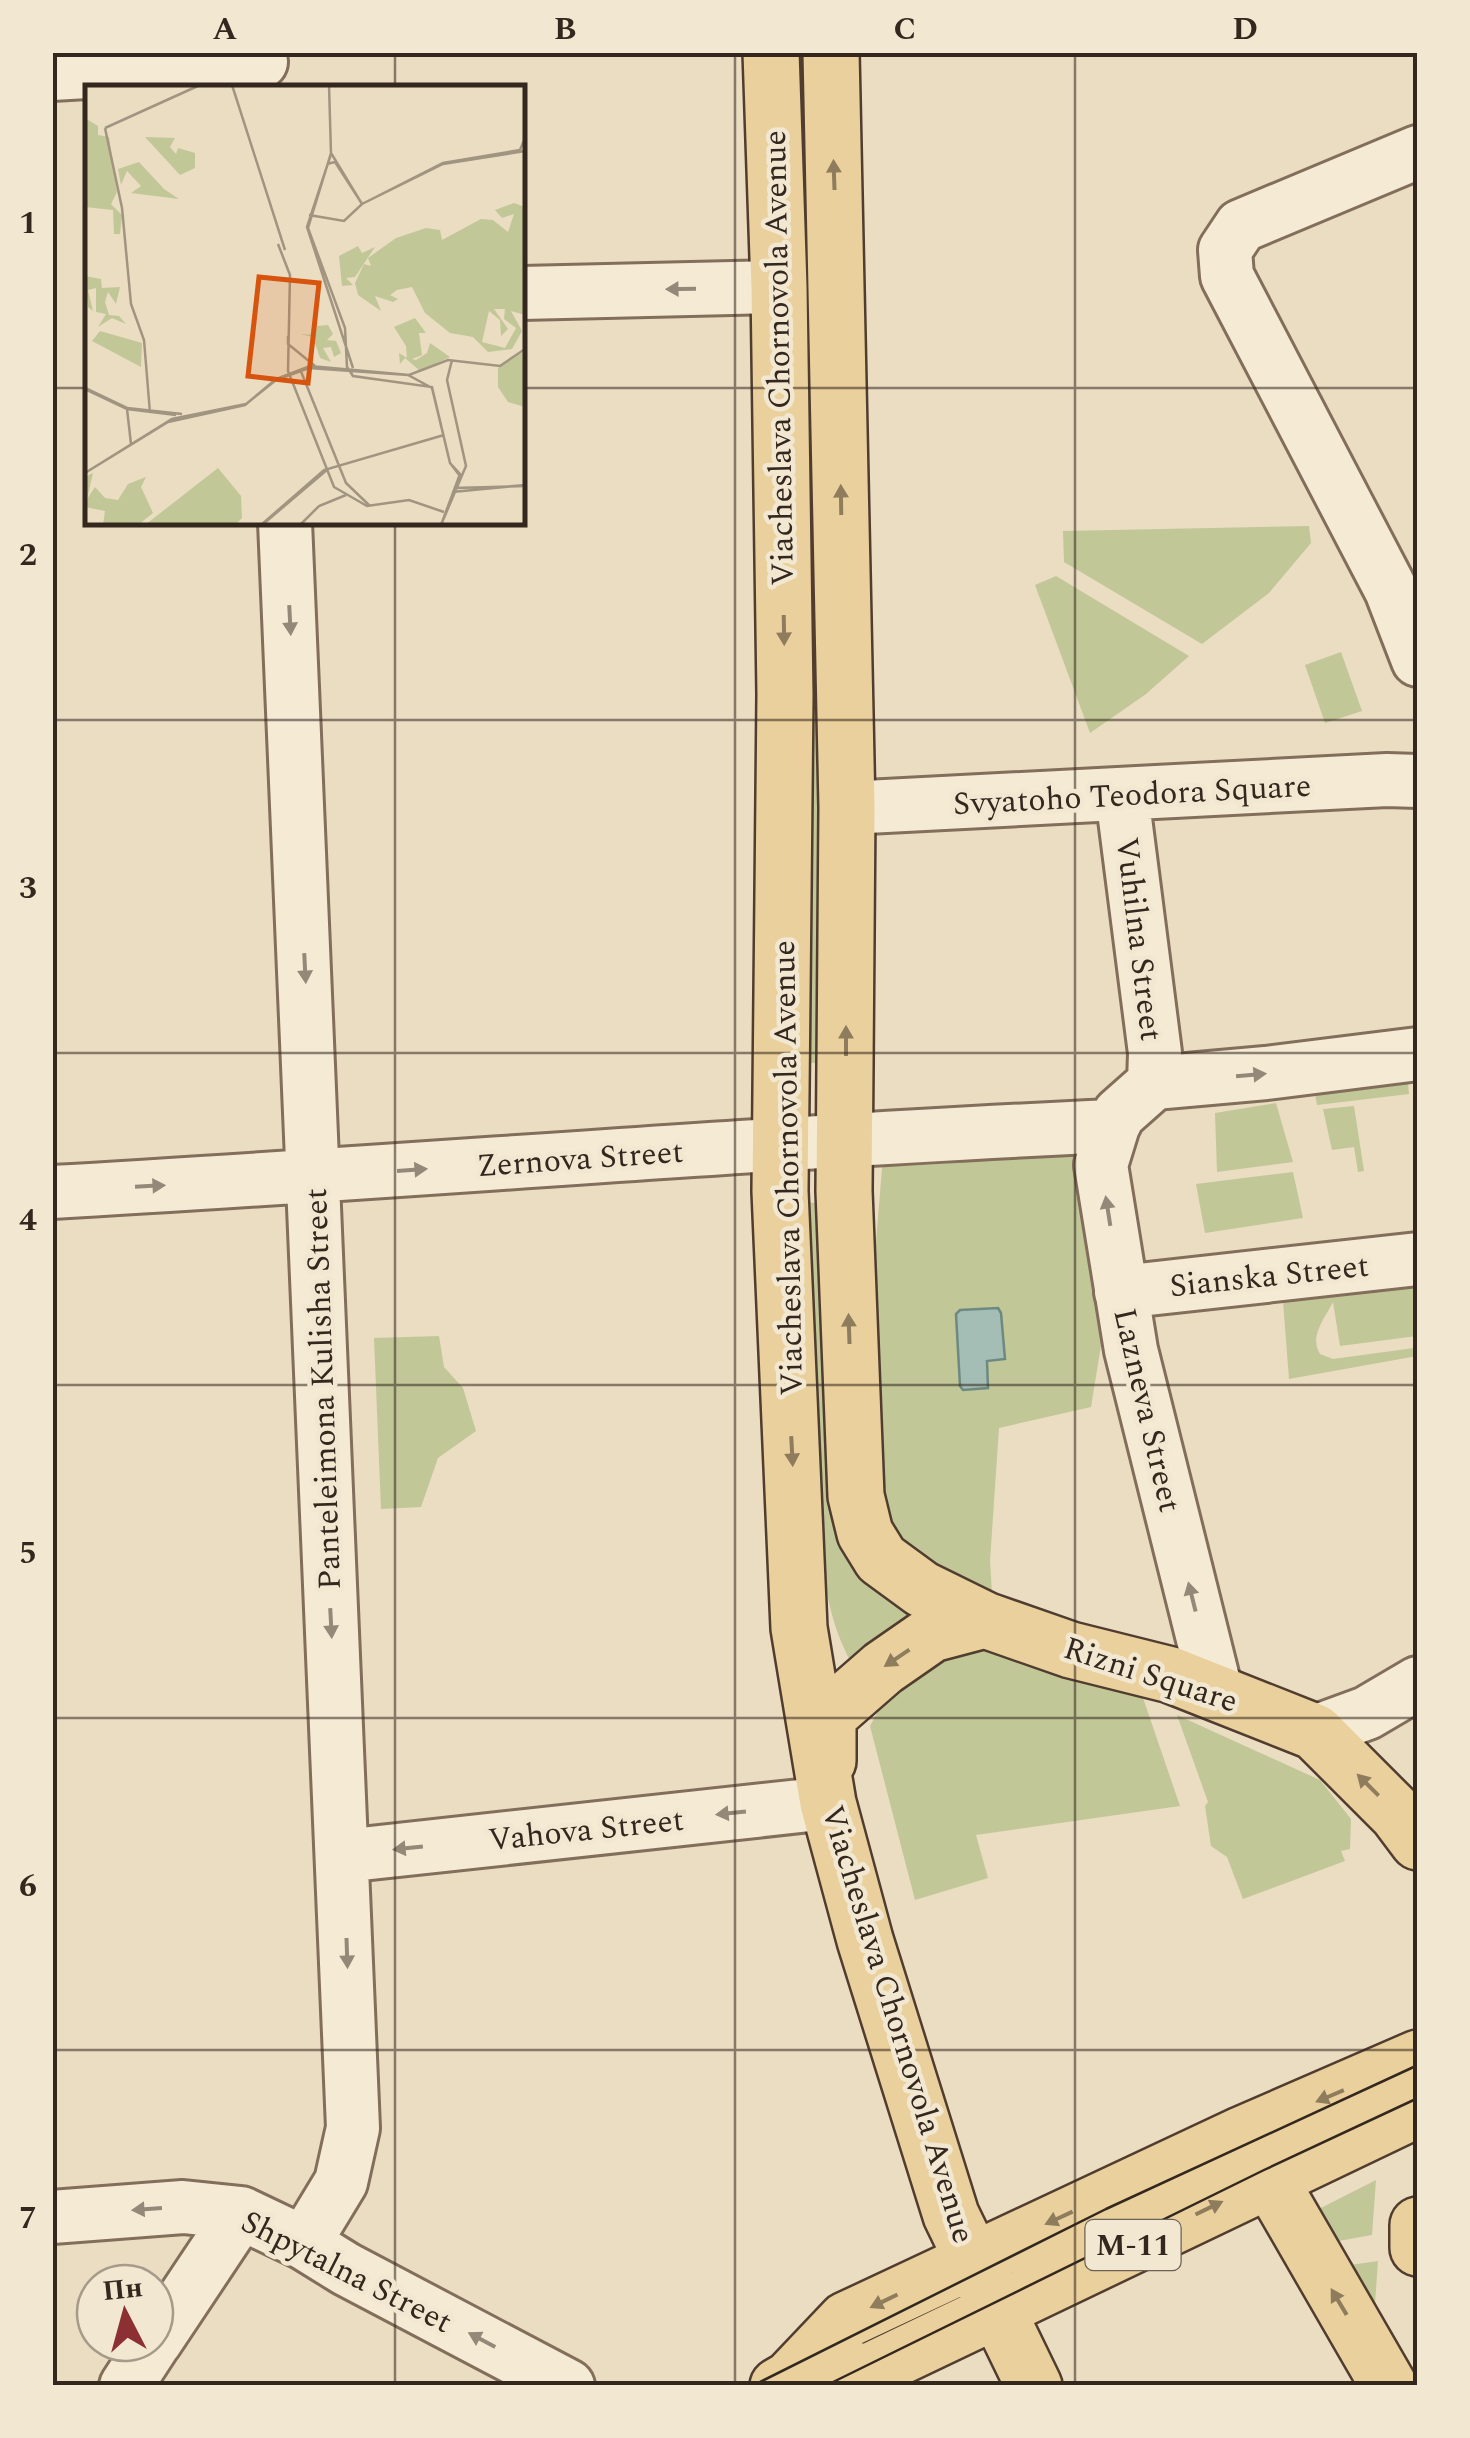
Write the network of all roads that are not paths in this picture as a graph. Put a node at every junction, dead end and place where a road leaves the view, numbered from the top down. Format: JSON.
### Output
{"nodes":[{"id":1,"x":770,"y":52,"type":"edge"},
{"id":2,"x":831,"y":52,"type":"edge"},
{"id":3,"x":261,"y":67,"type":"edge"},
{"id":4,"x":52,"y":74,"type":"edge"},
{"id":5,"x":1418,"y":152,"type":"edge"},
{"id":6,"x":779,"y":287,"type":"junction"},
{"id":7,"x":525,"y":292,"type":"edge"},
{"id":8,"x":285,"y":525,"type":"edge"},
{"id":9,"x":1418,"y":660,"type":"edge"},
{"id":10,"x":1418,"y":781,"type":"edge"},
{"id":11,"x":1122,"y":795,"type":"junction"},
{"id":12,"x":847,"y":808,"type":"junction"},
{"id":13,"x":1418,"y":1054,"type":"edge"},
{"id":14,"x":1154,"y":1083,"type":"junction"},
{"id":15,"x":1113,"y":1126,"type":"junction"},
{"id":16,"x":844,"y":1138,"type":"junction"},
{"id":17,"x":782,"y":1144,"type":"junction"},
{"id":18,"x":315,"y":1176,"type":"junction"},
{"id":19,"x":52,"y":1192,"type":"edge"},
{"id":20,"x":1418,"y":1259,"type":"edge"},
{"id":21,"x":1121,"y":1292,"type":"junction"},
{"id":22,"x":856,"y":1496,"type":"joint"},
{"id":23,"x":985,"y":1620,"type":"junction"},
{"id":24,"x":1418,"y":1683,"type":"edge"},
{"id":25,"x":1216,"y":1691,"type":"junction"},
{"id":26,"x":1315,"y":1732,"type":"junction"},
{"id":27,"x":828,"y":1802,"type":"junction"},
{"id":28,"x":1418,"y":1842,"type":"edge"},
{"id":29,"x":343,"y":1856,"type":"junction"},
{"id":30,"x":1418,"y":2058,"type":"edge"},
{"id":31,"x":1418,"y":2109,"type":"edge"},
{"id":32,"x":1256,"y":2156,"type":"junction"},
{"id":33,"x":241,"y":2213,"type":"junction"},
{"id":34,"x":52,"y":2217,"type":"edge"},
{"id":35,"x":1418,"y":2225,"type":"edge"},
{"id":36,"x":304,"y":2243,"type":"junction"},
{"id":37,"x":1418,"y":2248,"type":"edge"},
{"id":38,"x":972,"y":2258,"type":"junction"},
{"id":39,"x":996,"y":2312,"type":"junction"},
{"id":40,"x":175,"y":2313,"type":"edge"},
{"id":41,"x":142,"y":2363,"type":"edge"},
{"id":42,"x":784,"y":2382,"type":"edge"},
{"id":43,"x":126,"y":2386,"type":"edge"},
{"id":44,"x":568,"y":2386,"type":"edge"},
{"id":45,"x":1034,"y":2386,"type":"edge"},
{"id":46,"x":1389,"y":2386,"type":"edge"}],
"edges":[{"from":1,"to":6,"type":"main road","name":"Viacheslava Chornovola Avenue"},
{"from":12,"to":2,"type":"main road","name":"Viacheslava Chornovola Avenue","one_way":true},
{"from":3,"to":4,"type":"street"},
{"from":5,"to":9,"type":"street"},
{"from":6,"to":7,"type":"street","one_way":true},
{"from":6,"to":17,"type":"main road","name":"Viacheslava Chornovola Avenue","one_way":true},
{"from":8,"to":18,"type":"street","name":"Panteleimona Kulisha Street","one_way":true},
{"from":10,"to":11,"type":"street","name":"Svyatoho Teodora Square"},
{"from":11,"to":12,"type":"street","name":"Svyatoho Teodora Square"},
{"from":11,"to":14,"type":"street","name":"Vuhilna Street"},
{"from":16,"to":12,"type":"main road","name":"Viacheslava Chornovola Avenue","one_way":true},
{"from":14,"to":13,"type":"street","one_way":true},
{"from":14,"to":15,"type":"street"},
{"from":15,"to":16,"type":"street","name":"Zernova Street"},
{"from":21,"to":15,"type":"street","name":"Lazneva Street","one_way":true},
{"from":16,"to":17,"type":"street","name":"Zernova Street"},
{"from":22,"to":16,"type":"main road","name":"Viacheslava Chornovola Avenue","one_way":true},
{"from":18,"to":17,"type":"street","name":"Zernova Street","one_way":true},
{"from":17,"to":27,"type":"main road","name":"Viacheslava Chornovola Avenue","one_way":true},
{"from":19,"to":18,"type":"street","name":"Zernova Street","one_way":true},
{"from":18,"to":29,"type":"street","name":"Panteleimona Kulisha Street","one_way":true},
{"from":20,"to":21,"type":"street","name":"Sianska Street"},
{"from":25,"to":21,"type":"street","name":"Lazneva Street","one_way":true},
{"from":22,"to":23,"type":"main road","name":"Rizni Square"},
{"from":23,"to":25,"type":"main road","name":"Rizni Square"},
{"from":23,"to":27,"type":"main road","one_way":true},
{"from":24,"to":26,"type":"street"},
{"from":25,"to":26,"type":"main road","name":"Rizni Square"},
{"from":28,"to":26,"type":"main road","one_way":true},
{"from":27,"to":29,"type":"street","name":"Vahova Street","one_way":true},
{"from":27,"to":38,"type":"main road","name":"Viacheslava Chornovola Avenue"},
{"from":29,"to":36,"type":"street","name":"Panteleimona Kulisha Street","one_way":true},
{"from":30,"to":32,"type":"main road","number":"М-11","one_way":true},
{"from":31,"to":32,"type":"main road","number":"М-11"},
{"from":32,"to":38,"type":"main road","number":"М-11","one_way":true},
{"from":39,"to":32,"type":"main road","number":"М-11","one_way":true},
{"from":46,"to":32,"type":"main road","one_way":true},
{"from":33,"to":34,"type":"street","name":"Shpytalna Street","one_way":true},
{"from":33,"to":36,"type":"street","name":"Shpytalna Street"},
{"from":33,"to":40,"type":"street"},
{"from":35,"to":37,"type":"main road"},
{"from":44,"to":36,"type":"street","name":"Shpytalna Street","one_way":true},
{"from":38,"to":39,"type":"main road","name":"Viacheslava Chornovola Avenue"},
{"from":38,"to":42,"type":"main road","number":"М-11","one_way":true},
{"from":39,"to":42,"type":"main road","number":"М-11"},
{"from":39,"to":45,"type":"main road","name":"Viacheslava Chornovola Avenue"},
{"from":41,"to":43,"type":"street"}]}
